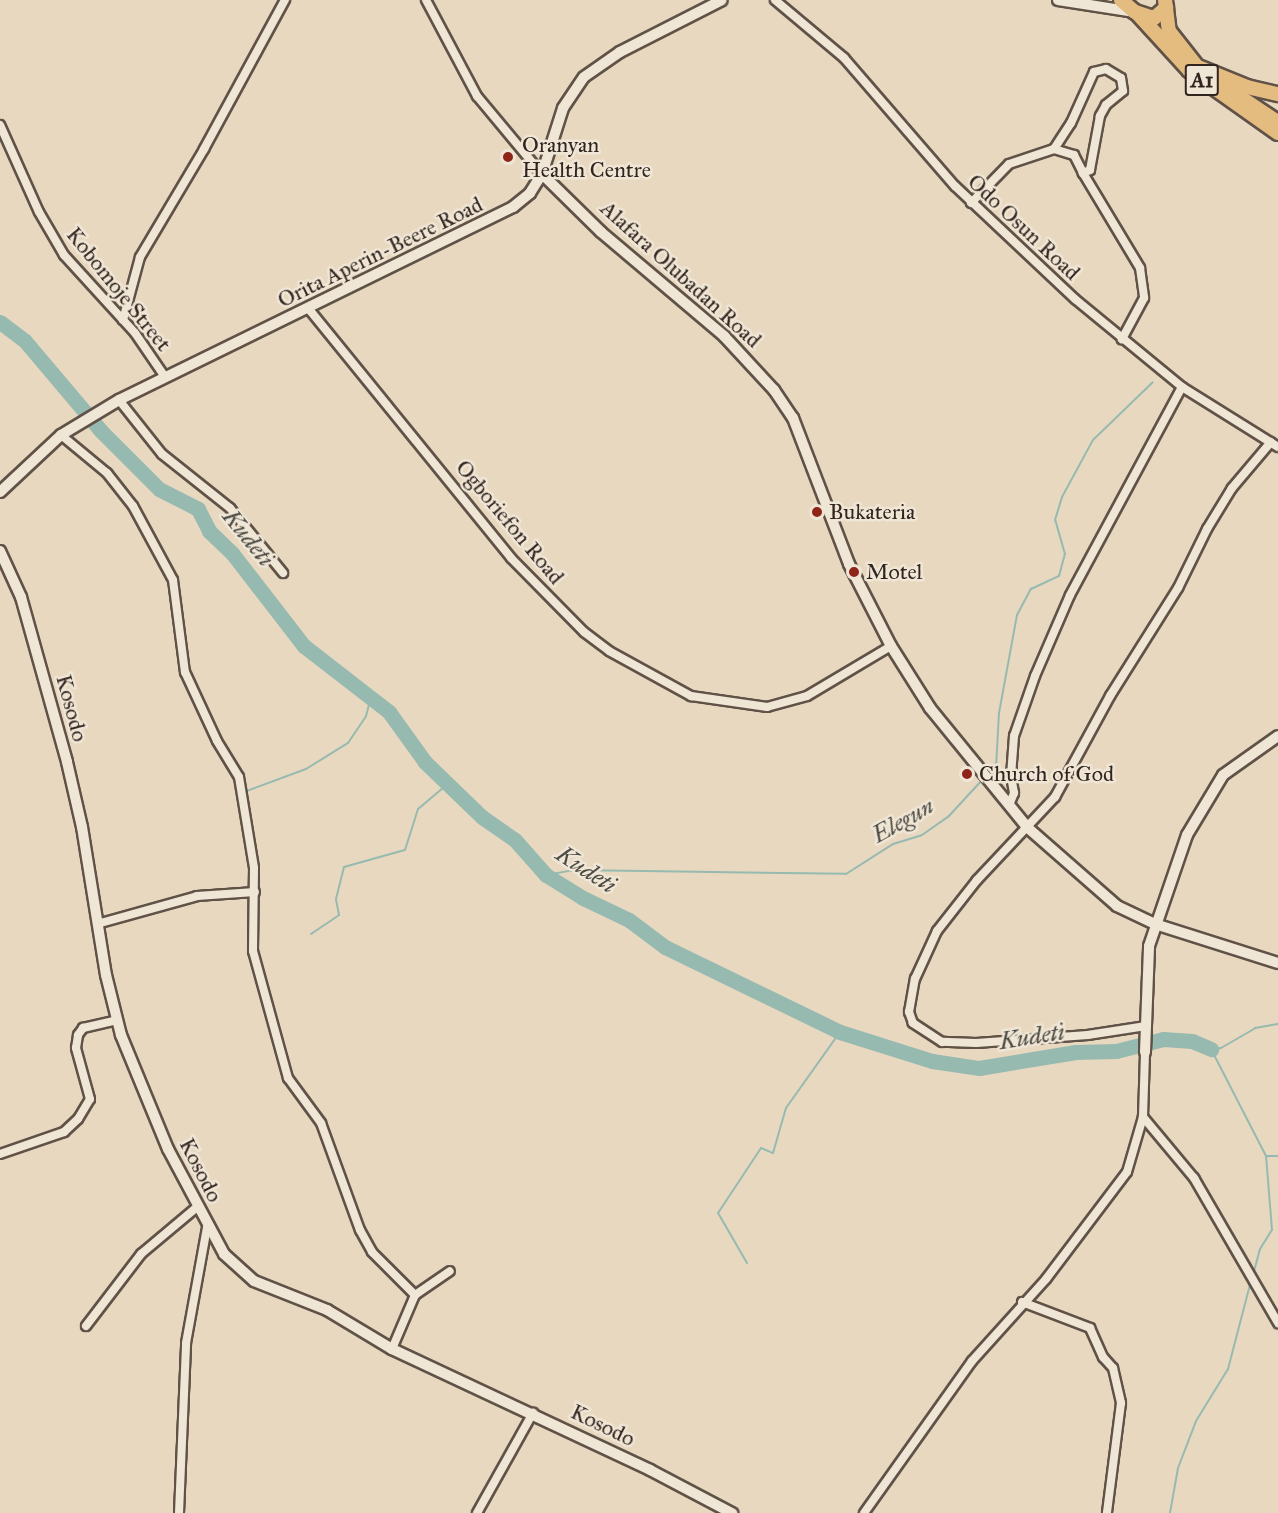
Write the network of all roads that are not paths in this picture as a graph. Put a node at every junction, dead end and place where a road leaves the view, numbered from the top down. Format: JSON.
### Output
{"nodes":[{"id":1,"x":285,"y":0,"type":"edge"},
{"id":2,"x":426,"y":0,"type":"edge"},
{"id":3,"x":722,"y":0,"type":"edge"},
{"id":4,"x":775,"y":0,"type":"edge"},
{"id":5,"x":1058,"y":0,"type":"edge"},
{"id":6,"x":1066,"y":0,"type":"edge"},
{"id":7,"x":1121,"y":0,"type":"edge"},
{"id":8,"x":1166,"y":2,"type":"edge"},
{"id":9,"x":1136,"y":13,"type":"junction"},
{"id":10,"x":1194,"y":67,"type":"junction"},
{"id":11,"x":1278,"y":94,"type":"edge"},
{"id":12,"x":1278,"y":122,"type":"edge"},
{"id":13,"x":0,"y":125,"type":"edge"},
{"id":14,"x":1278,"y":133,"type":"edge"},
{"id":15,"x":1054,"y":149,"type":"junction"},
{"id":16,"x":1083,"y":173,"type":"junction"},
{"id":17,"x":542,"y":174,"type":"junction"},
{"id":18,"x":971,"y":203,"type":"junction"},
{"id":19,"x":308,"y":308,"type":"junction"},
{"id":20,"x":123,"y":320,"type":"junction"},
{"id":21,"x":1122,"y":339,"type":"junction"},
{"id":22,"x":165,"y":377,"type":"junction"},
{"id":23,"x":1182,"y":387,"type":"junction"},
{"id":24,"x":119,"y":400,"type":"junction"},
{"id":25,"x":61,"y":435,"type":"junction"},
{"id":26,"x":1274,"y":444,"type":"edge"},
{"id":27,"x":0,"y":492,"type":"edge"},
{"id":28,"x":0,"y":551,"type":"edge"},
{"id":29,"x":283,"y":573,"type":"dead end"},
{"id":30,"x":891,"y":646,"type":"junction"},
{"id":31,"x":1278,"y":736,"type":"edge"},
{"id":32,"x":1009,"y":805,"type":"junction"},
{"id":33,"x":1028,"y":828,"type":"junction"},
{"id":34,"x":255,"y":892,"type":"junction"},
{"id":35,"x":97,"y":924,"type":"junction"},
{"id":36,"x":1155,"y":924,"type":"junction"},
{"id":37,"x":1278,"y":963,"type":"edge"},
{"id":38,"x":117,"y":1020,"type":"junction"},
{"id":39,"x":1145,"y":1031,"type":"junction"},
{"id":40,"x":1145,"y":1052,"type":"joint"},
{"id":41,"x":1143,"y":1117,"type":"junction"},
{"id":42,"x":0,"y":1154,"type":"edge"},
{"id":43,"x":197,"y":1207,"type":"junction"},
{"id":44,"x":207,"y":1227,"type":"junction"},
{"id":45,"x":450,"y":1271,"type":"dead end"},
{"id":46,"x":415,"y":1295,"type":"junction"},
{"id":47,"x":1022,"y":1302,"type":"junction"},
{"id":48,"x":1278,"y":1323,"type":"edge"},
{"id":49,"x":86,"y":1326,"type":"dead end"},
{"id":50,"x":393,"y":1349,"type":"junction"},
{"id":51,"x":533,"y":1413,"type":"junction"},
{"id":52,"x":179,"y":1513,"type":"edge"},
{"id":53,"x":477,"y":1513,"type":"edge"},
{"id":54,"x":732,"y":1513,"type":"edge"},
{"id":55,"x":864,"y":1513,"type":"edge"},
{"id":56,"x":1107,"y":1513,"type":"edge"}],
"edges":[{"from":1,"to":20,"type":"street"},
{"from":2,"to":17,"type":"street"},
{"from":3,"to":17,"type":"main road","name":"Orita Aperin-Beere Road"},
{"from":4,"to":18,"type":"street","name":"Odo Osun Road"},
{"from":5,"to":6,"type":"main road"},
{"from":6,"to":9,"type":"main road"},
{"from":7,"to":9,"type":"highway"},
{"from":8,"to":9,"type":"highway"},
{"from":8,"to":10,"type":"highway","number":"A1"},
{"from":9,"to":10,"type":"highway","number":"A1"},
{"from":10,"to":11,"type":"highway","number":"A1"},
{"from":10,"to":12,"type":"highway","number":"A1"},
{"from":10,"to":14,"type":"highway","number":"A1"},
{"from":13,"to":20,"type":"street","name":"Kobomoje Street"},
{"from":15,"to":16,"type":"street"},
{"from":15,"to":16,"type":"street"},
{"from":15,"to":18,"type":"street"},
{"from":16,"to":21,"type":"street"},
{"from":17,"to":19,"type":"main road","name":"Orita Aperin-Beere Road"},
{"from":17,"to":30,"type":"main road","name":"Alafara Olubadan Road"},
{"from":18,"to":21,"type":"street","name":"Odo Osun Road"},
{"from":19,"to":22,"type":"main road","name":"Orita Aperin-Beere Road"},
{"from":19,"to":30,"type":"street","name":"Ogboriefon Road"},
{"from":20,"to":22,"type":"street","name":"Kobomoje Street"},
{"from":21,"to":23,"type":"street","name":"Odo Osun Road"},
{"from":22,"to":24,"type":"main road","name":"Orita Aperin-Beere Road"},
{"from":23,"to":26,"type":"street","name":"Odo Osun Road"},
{"from":23,"to":32,"type":"street"},
{"from":24,"to":25,"type":"main road","name":"Orita Aperin-Beere Road"},
{"from":24,"to":29,"type":"street"},
{"from":25,"to":27,"type":"main road","name":"Orita Aperin-Beere Road"},
{"from":25,"to":34,"type":"street"},
{"from":26,"to":33,"type":"street"},
{"from":28,"to":35,"type":"main road","name":"Kosodo"},
{"from":30,"to":32,"type":"main road","name":"Alafara Olubadan Road"},
{"from":31,"to":36,"type":"main road"},
{"from":32,"to":33,"type":"main road","name":"Alafara Olubadan Road"},
{"from":33,"to":36,"type":"main road","name":"Alafara Olubadan Road"},
{"from":33,"to":39,"type":"street"},
{"from":34,"to":35,"type":"street"},
{"from":34,"to":46,"type":"street"},
{"from":35,"to":38,"type":"main road","name":"Kosodo"},
{"from":36,"to":37,"type":"main road","name":"Alafara Olubadan Road"},
{"from":36,"to":39,"type":"main road"},
{"from":38,"to":42,"type":"street"},
{"from":38,"to":43,"type":"main road","name":"Kosodo"},
{"from":39,"to":40,"type":"main road"},
{"from":40,"to":41,"type":"street"},
{"from":41,"to":47,"type":"street"},
{"from":41,"to":48,"type":"street"},
{"from":43,"to":44,"type":"main road","name":"Kosodo"},
{"from":43,"to":49,"type":"street"},
{"from":44,"to":50,"type":"main road","name":"Kosodo"},
{"from":44,"to":52,"type":"street"},
{"from":45,"to":46,"type":"street"},
{"from":46,"to":50,"type":"street"},
{"from":47,"to":55,"type":"street"},
{"from":47,"to":56,"type":"street"},
{"from":50,"to":51,"type":"main road","name":"Kosodo"},
{"from":51,"to":53,"type":"street"},
{"from":51,"to":54,"type":"main road","name":"Kosodo"}]}
